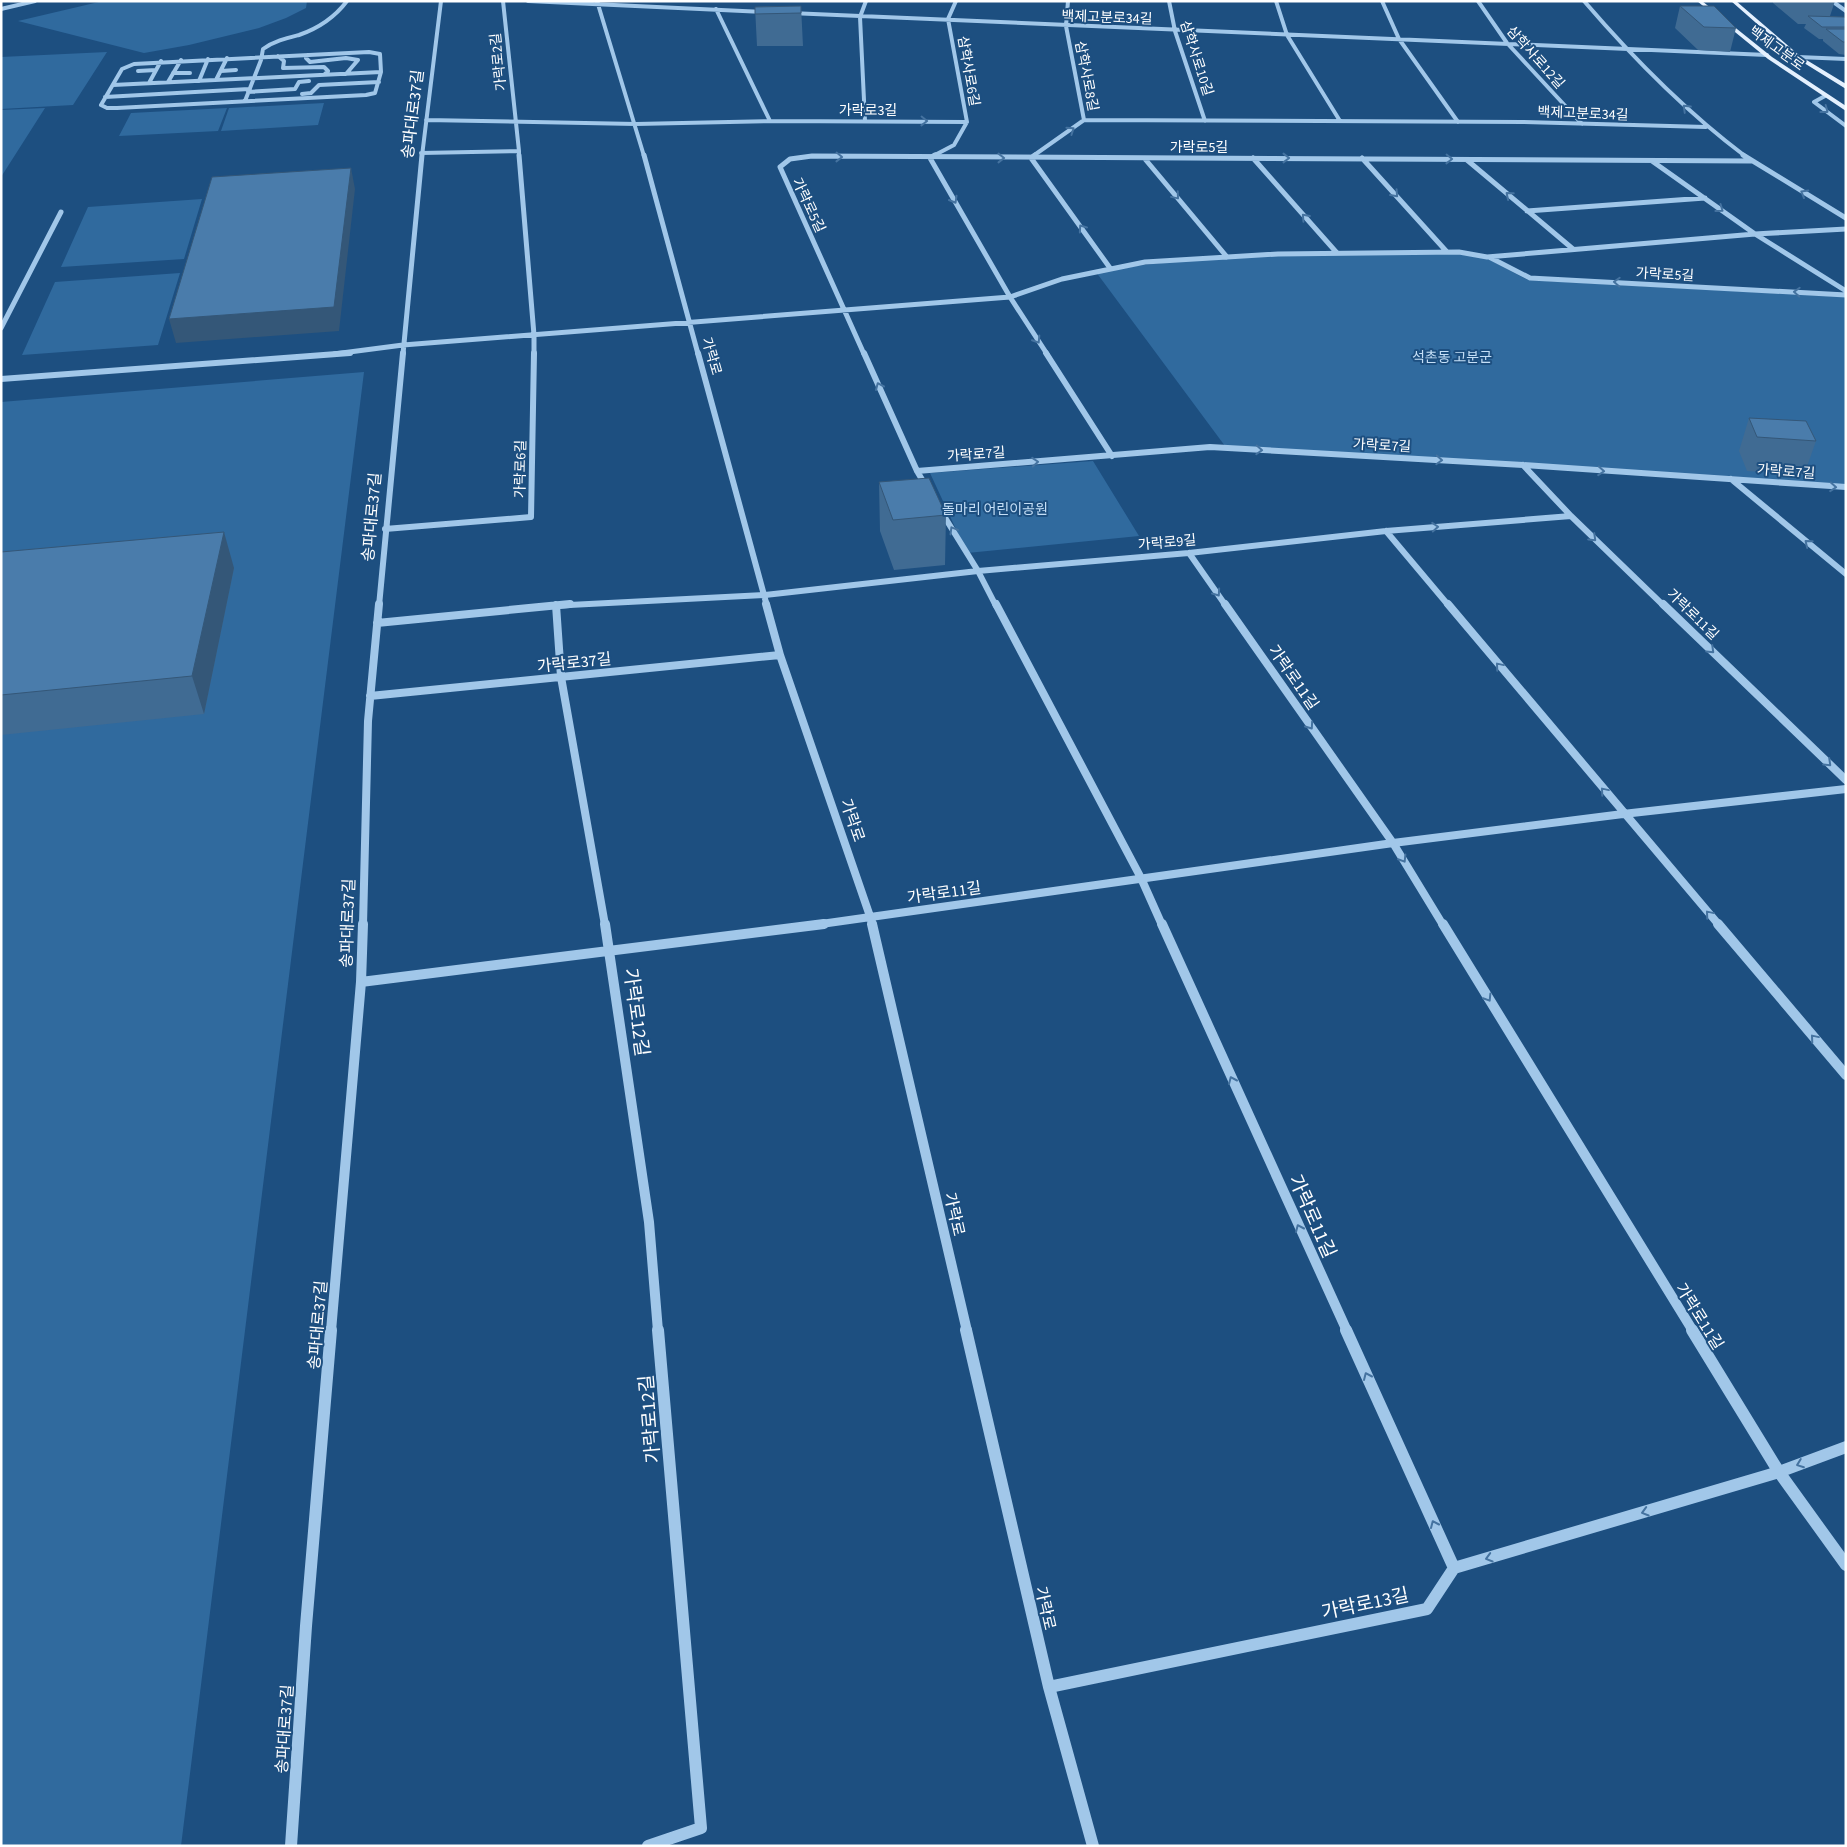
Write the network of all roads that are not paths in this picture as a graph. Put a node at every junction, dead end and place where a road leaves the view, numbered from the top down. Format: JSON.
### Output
{"nodes":[{"id":1,"x":35,"y":1,"type":"edge"},
{"id":2,"x":347,"y":1,"type":"edge"},
{"id":3,"x":441,"y":1,"type":"edge"},
{"id":4,"x":503,"y":1,"type":"edge"},
{"id":5,"x":528,"y":1,"type":"edge"},
{"id":6,"x":866,"y":1,"type":"edge"},
{"id":7,"x":956,"y":1,"type":"edge"},
{"id":8,"x":1068,"y":1,"type":"edge"},
{"id":9,"x":1168,"y":1,"type":"edge"},
{"id":10,"x":1276,"y":1,"type":"edge"},
{"id":11,"x":1382,"y":1,"type":"edge"},
{"id":12,"x":1478,"y":1,"type":"edge"},
{"id":13,"x":1584,"y":1,"type":"edge"},
{"id":14,"x":1699,"y":1,"type":"edge"},
{"id":15,"x":1733,"y":1,"type":"edge"},
{"id":16,"x":1832,"y":1,"type":"edge"},
{"id":17,"x":597,"y":3,"type":"edge"},
{"id":18,"x":1,"y":9,"type":"edge"},
{"id":19,"x":716,"y":9,"type":"junction"},
{"id":20,"x":1846,"y":11,"type":"edge"},
{"id":21,"x":774,"y":12,"type":"edge"},
{"id":22,"x":783,"y":13,"type":"edge"},
{"id":23,"x":860,"y":17,"type":"junction"},
{"id":24,"x":948,"y":19,"type":"junction"},
{"id":25,"x":1066,"y":26,"type":"junction"},
{"id":26,"x":1175,"y":31,"type":"junction"},
{"id":27,"x":1287,"y":35,"type":"junction"},
{"id":28,"x":1399,"y":40,"type":"junction"},
{"id":29,"x":1507,"y":43,"type":"junction"},
{"id":30,"x":1625,"y":49,"type":"junction"},
{"id":31,"x":308,"y":55,"type":"junction"},
{"id":32,"x":263,"y":56,"type":"junction"},
{"id":33,"x":278,"y":56,"type":"junction"},
{"id":34,"x":1767,"y":56,"type":"junction"},
{"id":35,"x":1798,"y":57,"type":"junction"},
{"id":36,"x":227,"y":58,"type":"junction"},
{"id":37,"x":208,"y":59,"type":"junction"},
{"id":38,"x":181,"y":60,"type":"junction"},
{"id":39,"x":1846,"y":60,"type":"edge"},
{"id":40,"x":161,"y":61,"type":"junction"},
{"id":41,"x":204,"y":68,"type":"junction"},
{"id":42,"x":156,"y":70,"type":"junction"},
{"id":43,"x":236,"y":70,"type":"dead end"},
{"id":44,"x":138,"y":71,"type":"dead end"},
{"id":45,"x":221,"y":71,"type":"junction"},
{"id":46,"x":380,"y":72,"type":"junction"},
{"id":47,"x":173,"y":74,"type":"junction"},
{"id":48,"x":346,"y":74,"type":"junction"},
{"id":49,"x":324,"y":75,"type":"junction"},
{"id":50,"x":253,"y":78,"type":"junction"},
{"id":51,"x":199,"y":80,"type":"junction"},
{"id":52,"x":216,"y":80,"type":"junction"},
{"id":53,"x":379,"y":80,"type":"junction"},
{"id":54,"x":168,"y":82,"type":"junction"},
{"id":55,"x":149,"y":83,"type":"junction"},
{"id":56,"x":113,"y":85,"type":"junction"},
{"id":57,"x":1846,"y":88,"type":"edge"},
{"id":58,"x":247,"y":95,"type":"junction"},
{"id":59,"x":1825,"y":96,"type":"junction"},
{"id":60,"x":105,"y":97,"type":"junction"},
{"id":61,"x":1846,"y":109,"type":"edge"},
{"id":62,"x":426,"y":120,"type":"junction"},
{"id":63,"x":1084,"y":120,"type":"junction"},
{"id":64,"x":516,"y":121,"type":"junction"},
{"id":65,"x":770,"y":121,"type":"junction"},
{"id":66,"x":865,"y":121,"type":"junction"},
{"id":67,"x":1205,"y":121,"type":"junction"},
{"id":68,"x":967,"y":122,"type":"junction"},
{"id":69,"x":1340,"y":122,"type":"junction"},
{"id":70,"x":1458,"y":122,"type":"junction"},
{"id":71,"x":636,"y":124,"type":"junction"},
{"id":72,"x":1582,"y":124,"type":"junction"},
{"id":73,"x":1846,"y":126,"type":"edge"},
{"id":74,"x":1706,"y":127,"type":"junction"},
{"id":75,"x":519,"y":152,"type":"junction"},
{"id":76,"x":421,"y":153,"type":"junction"},
{"id":77,"x":930,"y":158,"type":"junction"},
{"id":78,"x":1031,"y":158,"type":"junction"},
{"id":79,"x":1253,"y":158,"type":"junction"},
{"id":80,"x":1362,"y":158,"type":"junction"},
{"id":81,"x":1145,"y":159,"type":"junction"},
{"id":82,"x":1467,"y":160,"type":"junction"},
{"id":83,"x":1652,"y":160,"type":"junction"},
{"id":84,"x":1751,"y":161,"type":"junction"},
{"id":85,"x":1705,"y":198,"type":"junction"},
{"id":86,"x":1527,"y":211,"type":"junction"},
{"id":87,"x":61,"y":212,"type":"dead end"},
{"id":88,"x":1846,"y":218,"type":"edge"},
{"id":89,"x":1846,"y":229,"type":"edge"},
{"id":90,"x":1755,"y":234,"type":"junction"},
{"id":91,"x":1572,"y":249,"type":"junction"},
{"id":92,"x":1447,"y":252,"type":"junction"},
{"id":93,"x":1337,"y":253,"type":"junction"},
{"id":94,"x":1227,"y":257,"type":"junction"},
{"id":95,"x":1487,"y":257,"type":"junction"},
{"id":96,"x":1110,"y":268,"type":"junction"},
{"id":97,"x":1846,"y":291,"type":"edge"},
{"id":98,"x":1846,"y":295,"type":"edge"},
{"id":99,"x":1010,"y":298,"type":"junction"},
{"id":100,"x":845,"y":310,"type":"junction"},
{"id":101,"x":689,"y":323,"type":"junction"},
{"id":102,"x":1,"y":328,"type":"edge"},
{"id":103,"x":534,"y":335,"type":"junction"},
{"id":104,"x":403,"y":345,"type":"junction"},
{"id":105,"x":1,"y":379,"type":"edge"},
{"id":106,"x":1112,"y":456,"type":"junction"},
{"id":107,"x":1523,"y":465,"type":"junction"},
{"id":108,"x":917,"y":471,"type":"junction"},
{"id":109,"x":1731,"y":479,"type":"junction"},
{"id":110,"x":1846,"y":488,"type":"edge"},
{"id":111,"x":932,"y":496,"type":"edge"},
{"id":112,"x":937,"y":504,"type":"edge"},
{"id":113,"x":1571,"y":516,"type":"junction"},
{"id":114,"x":385,"y":529,"type":"junction"},
{"id":115,"x":1386,"y":531,"type":"junction"},
{"id":116,"x":1189,"y":553,"type":"junction"},
{"id":117,"x":978,"y":571,"type":"junction"},
{"id":118,"x":1846,"y":574,"type":"edge"},
{"id":119,"x":764,"y":595,"type":"junction"},
{"id":120,"x":556,"y":605,"type":"junction"},
{"id":121,"x":377,"y":623,"type":"junction"},
{"id":122,"x":780,"y":655,"type":"junction"},
{"id":123,"x":561,"y":677,"type":"junction"},
{"id":124,"x":370,"y":696,"type":"junction"},
{"id":125,"x":1846,"y":780,"type":"edge"},
{"id":126,"x":1846,"y":789,"type":"edge"},
{"id":127,"x":1623,"y":814,"type":"junction"},
{"id":128,"x":1393,"y":843,"type":"junction"},
{"id":129,"x":1140,"y":878,"type":"junction"},
{"id":130,"x":871,"y":918,"type":"junction"},
{"id":131,"x":610,"y":952,"type":"junction"},
{"id":132,"x":360,"y":982,"type":"junction"},
{"id":133,"x":1846,"y":1075,"type":"edge"},
{"id":134,"x":1846,"y":1446,"type":"edge"},
{"id":135,"x":1779,"y":1472,"type":"junction"},
{"id":136,"x":1846,"y":1565,"type":"edge"},
{"id":137,"x":1454,"y":1568,"type":"junction"},
{"id":138,"x":1049,"y":1687,"type":"junction"},
{"id":139,"x":291,"y":1846,"type":"edge"},
{"id":140,"x":648,"y":1846,"type":"edge"},
{"id":141,"x":1093,"y":1846,"type":"edge"}],
"edges":[{"from":1,"to":18,"type":"street"},
{"from":2,"to":32,"type":"street"},
{"from":3,"to":62,"type":"street","name":"송파대로37길"},
{"from":4,"to":64,"type":"street","name":"가락로2길"},
{"from":5,"to":17,"type":"street"},
{"from":6,"to":23,"type":"street"},
{"from":7,"to":24,"type":"street","name":"삼학사로6길"},
{"from":8,"to":25,"type":"street","name":"삼학사로8길"},
{"from":9,"to":26,"type":"street","name":"삼학사로10길"},
{"from":10,"to":27,"type":"street"},
{"from":11,"to":28,"type":"street"},
{"from":12,"to":29,"type":"street","name":"삼학사로12길"},
{"from":13,"to":30,"type":"street"},
{"from":14,"to":34,"type":"main road","name":"백제고분로"},
{"from":15,"to":35,"type":"main road","name":"백제고분로"},
{"from":16,"to":20,"type":"street"},
{"from":17,"to":19,"type":"street"},
{"from":17,"to":71,"type":"street","name":"가락로"},
{"from":19,"to":21,"type":"street"},
{"from":19,"to":65,"type":"street"},
{"from":22,"to":23,"type":"street","name":"백제고분로34길"},
{"from":23,"to":24,"type":"street","name":"백제고분로34길"},
{"from":23,"to":66,"type":"street"},
{"from":24,"to":25,"type":"street","name":"백제고분로34길"},
{"from":24,"to":68,"type":"street","name":"삼학사로6길"},
{"from":25,"to":26,"type":"street","name":"백제고분로34길"},
{"from":25,"to":63,"type":"street","name":"삼학사로8길"},
{"from":26,"to":27,"type":"street","name":"백제고분로34길"},
{"from":26,"to":67,"type":"street","name":"삼학사로10길"},
{"from":27,"to":28,"type":"street","name":"백제고분로34길"},
{"from":27,"to":69,"type":"street"},
{"from":28,"to":29,"type":"street","name":"백제고분로34길"},
{"from":28,"to":70,"type":"street"},
{"from":29,"to":30,"type":"street","name":"백제고분로34길"},
{"from":29,"to":72,"type":"street","name":"삼학사로12길"},
{"from":30,"to":34,"type":"street","name":"백제고분로34길"},
{"from":74,"to":30,"type":"street","one_way":true},
{"from":31,"to":33,"type":"street"},
{"from":31,"to":46,"type":"street"},
{"from":31,"to":48,"type":"street"},
{"from":32,"to":33,"type":"street"},
{"from":32,"to":36,"type":"street"},
{"from":32,"to":50,"type":"street"},
{"from":33,"to":49,"type":"street"},
{"from":34,"to":59,"type":"main road","name":"백제고분로"},
{"from":35,"to":39,"type":"street"},
{"from":35,"to":57,"type":"main road","name":"백제고분로"},
{"from":36,"to":37,"type":"street"},
{"from":36,"to":45,"type":"street"},
{"from":37,"to":38,"type":"street"},
{"from":37,"to":41,"type":"street"},
{"from":38,"to":40,"type":"street"},
{"from":38,"to":47,"type":"street"},
{"from":40,"to":42,"type":"street"},
{"from":40,"to":56,"type":"street"},
{"from":41,"to":47,"type":"street"},
{"from":41,"to":51,"type":"street"},
{"from":42,"to":44,"type":"street"},
{"from":42,"to":55,"type":"street"},
{"from":43,"to":45,"type":"street"},
{"from":45,"to":52,"type":"street"},
{"from":46,"to":48,"type":"street"},
{"from":46,"to":53,"type":"street"},
{"from":47,"to":54,"type":"street"},
{"from":48,"to":49,"type":"street"},
{"from":49,"to":50,"type":"street"},
{"from":50,"to":52,"type":"street"},
{"from":50,"to":58,"type":"street"},
{"from":51,"to":52,"type":"street"},
{"from":51,"to":54,"type":"street"},
{"from":53,"to":58,"type":"street"},
{"from":53,"to":58,"type":"street"},
{"from":53,"to":58,"type":"street"},
{"from":54,"to":55,"type":"street"},
{"from":55,"to":56,"type":"street"},
{"from":56,"to":60,"type":"street"},
{"from":58,"to":60,"type":"street"},
{"from":58,"to":60,"type":"street"},
{"from":59,"to":61,"type":"main road","name":"백제고분로"},
{"from":59,"to":73,"type":"street","one_way":true},
{"from":62,"to":64,"type":"street"},
{"from":62,"to":76,"type":"street","name":"송파대로37길"},
{"from":63,"to":67,"type":"street","name":"백제고분로34길"},
{"from":78,"to":63,"type":"street","name":"삼학사로8길","one_way":true},
{"from":64,"to":71,"type":"street"},
{"from":64,"to":75,"type":"street","name":"가락로6길"},
{"from":65,"to":66,"type":"street","name":"가락로3길"},
{"from":65,"to":71,"type":"street","name":"가락로3길"},
{"from":66,"to":68,"type":"street","name":"가락로3길","one_way":true},
{"from":67,"to":69,"type":"street","name":"백제고분로34길"},
{"from":68,"to":77,"type":"street","name":"삼학사로6길"},
{"from":69,"to":70,"type":"street","name":"백제고분로34길"},
{"from":70,"to":72,"type":"street","name":"백제고분로34길"},
{"from":71,"to":101,"type":"street","name":"가락로"},
{"from":72,"to":74,"type":"street","name":"백제고분로34길"},
{"from":74,"to":84,"type":"street"},
{"from":75,"to":76,"type":"street"},
{"from":75,"to":103,"type":"street","name":"가락로6길"},
{"from":76,"to":104,"type":"street","name":"송파대로37길"},
{"from":77,"to":78,"type":"street","name":"가락로5길","one_way":true},
{"from":77,"to":99,"type":"street","one_way":true},
{"from":100,"to":77,"type":"street","name":"가락로5길","one_way":true},
{"from":78,"to":81,"type":"street","name":"가락로5길"},
{"from":96,"to":78,"type":"street","one_way":true},
{"from":79,"to":80,"type":"street","name":"가락로5길","one_way":true},
{"from":79,"to":81,"type":"street","name":"가락로5길"},
{"from":93,"to":79,"type":"street","one_way":true},
{"from":80,"to":82,"type":"street","name":"가락로5길","one_way":true},
{"from":80,"to":92,"type":"street","one_way":true},
{"from":81,"to":94,"type":"street","name":"가락로5길","one_way":true},
{"from":82,"to":83,"type":"street","name":"가락로5길"},
{"from":86,"to":82,"type":"street","one_way":true},
{"from":83,"to":84,"type":"street","name":"가락로5길"},
{"from":83,"to":85,"type":"street"},
{"from":88,"to":84,"type":"street","one_way":true},
{"from":85,"to":86,"type":"street"},
{"from":85,"to":90,"type":"street","one_way":true},
{"from":86,"to":91,"type":"street"},
{"from":87,"to":102,"type":"street"},
{"from":89,"to":90,"type":"street","name":"가락로5길"},
{"from":90,"to":91,"type":"street","name":"가락로5길"},
{"from":90,"to":97,"type":"street"},
{"from":91,"to":95,"type":"street","name":"가락로5길"},
{"from":92,"to":93,"type":"street","name":"가락로5길"},
{"from":92,"to":95,"type":"street","name":"가락로5길"},
{"from":93,"to":94,"type":"street","name":"가락로5길"},
{"from":94,"to":96,"type":"street","name":"가락로5길"},
{"from":98,"to":95,"type":"street","name":"가락로5길","one_way":true},
{"from":96,"to":99,"type":"street","name":"가락로5길"},
{"from":99,"to":100,"type":"street","name":"가락로5길"},
{"from":99,"to":106,"type":"street","one_way":true},
{"from":100,"to":101,"type":"street","name":"가락로5길"},
{"from":108,"to":100,"type":"street","name":"가락로5길","one_way":true},
{"from":101,"to":103,"type":"street"},
{"from":101,"to":119,"type":"street","name":"가락로"},
{"from":103,"to":104,"type":"street"},
{"from":103,"to":114,"type":"street","name":"가락로6길"},
{"from":104,"to":105,"type":"street"},
{"from":104,"to":114,"type":"street","name":"송파대로37길"},
{"from":106,"to":107,"type":"street","name":"가락로7길","one_way":true},
{"from":108,"to":106,"type":"street","name":"가락로7길","one_way":true},
{"from":107,"to":109,"type":"street","name":"가락로7길","one_way":true},
{"from":107,"to":113,"type":"street","name":"가락로11길"},
{"from":108,"to":111,"type":"street","name":"가락로5길"},
{"from":109,"to":110,"type":"street","name":"가락로7길","one_way":true},
{"from":118,"to":109,"type":"street","one_way":true},
{"from":117,"to":112,"type":"street","one_way":true},
{"from":115,"to":113,"type":"street","name":"가락로9길","one_way":true},
{"from":113,"to":125,"type":"street","name":"가락로11길","one_way":true},
{"from":114,"to":121,"type":"street","name":"송파대로37길"},
{"from":115,"to":116,"type":"street","name":"가락로9길"},
{"from":127,"to":115,"type":"street","one_way":true},
{"from":116,"to":117,"type":"street","name":"가락로9길"},
{"from":116,"to":128,"type":"street","name":"가락로11길","one_way":true},
{"from":117,"to":119,"type":"street","name":"가락로9길"},
{"from":117,"to":129,"type":"street","name":"가락로11길"},
{"from":119,"to":120,"type":"street"},
{"from":119,"to":122,"type":"street","name":"가락로"},
{"from":120,"to":121,"type":"street"},
{"from":120,"to":123,"type":"street","name":"가락로12길"},
{"from":121,"to":124,"type":"street","name":"송파대로37길"},
{"from":122,"to":123,"type":"street","name":"가락로37길"},
{"from":122,"to":130,"type":"street","name":"가락로"},
{"from":123,"to":124,"type":"street","name":"가락로37길"},
{"from":123,"to":131,"type":"street","name":"가락로12길"},
{"from":124,"to":132,"type":"street","name":"송파대로37길"},
{"from":126,"to":127,"type":"street","name":"가락로11길"},
{"from":127,"to":128,"type":"street","name":"가락로11길"},
{"from":133,"to":127,"type":"street","one_way":true},
{"from":128,"to":129,"type":"street","name":"가락로11길"},
{"from":128,"to":135,"type":"street","name":"가락로11길","one_way":true},
{"from":129,"to":130,"type":"street","name":"가락로11길"},
{"from":137,"to":129,"type":"street","name":"가락로11길","one_way":true},
{"from":130,"to":131,"type":"street","name":"가락로12길"},
{"from":130,"to":138,"type":"street","name":"가락로"},
{"from":131,"to":132,"type":"street","name":"가락로12길"},
{"from":131,"to":140,"type":"street","name":"가락로12길"},
{"from":132,"to":139,"type":"street","name":"송파대로37길"},
{"from":134,"to":135,"type":"street","one_way":true},
{"from":135,"to":136,"type":"street"},
{"from":135,"to":137,"type":"street","one_way":true},
{"from":137,"to":138,"type":"street","name":"가락로13길"},
{"from":138,"to":141,"type":"street","name":"가락로"}]}
